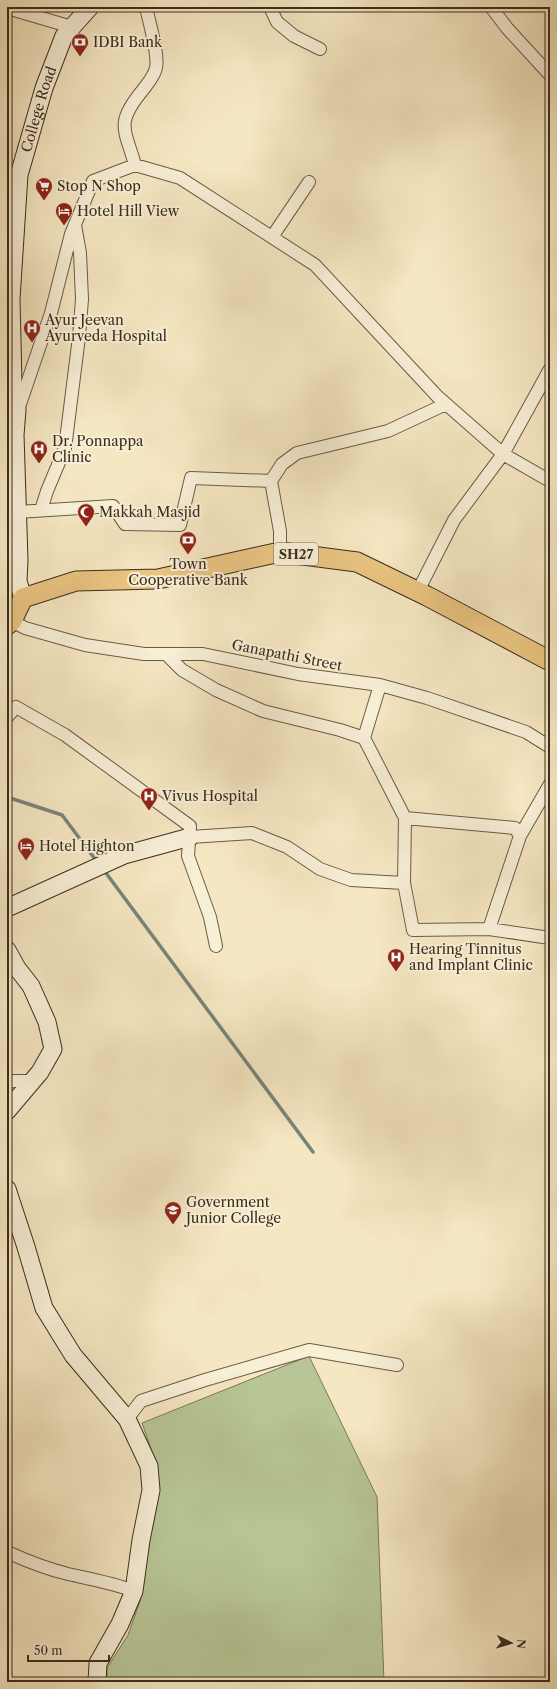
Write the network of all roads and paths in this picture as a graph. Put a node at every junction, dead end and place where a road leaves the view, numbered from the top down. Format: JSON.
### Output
{"nodes":[{"id":1,"x":90,"y":7,"type":"edge"},
{"id":2,"x":146,"y":7,"type":"edge"},
{"id":3,"x":270,"y":7,"type":"edge"},
{"id":4,"x":491,"y":7,"type":"edge"},
{"id":5,"x":7,"y":8,"type":"edge"},
{"id":6,"x":72,"y":27,"type":"junction"},
{"id":7,"x":320,"y":49,"type":"dead end"},
{"id":8,"x":550,"y":75,"type":"edge"},
{"id":9,"x":135,"y":165,"type":"junction"},
{"id":10,"x":13,"y":175,"type":"edge"},
{"id":11,"x":309,"y":182,"type":"dead end"},
{"id":12,"x":75,"y":224,"type":"junction"},
{"id":13,"x":272,"y":237,"type":"junction"},
{"id":14,"x":10,"y":341,"type":"edge"},
{"id":15,"x":550,"y":368,"type":"edge"},
{"id":16,"x":446,"y":404,"type":"junction"},
{"id":17,"x":17,"y":410,"type":"junction"},
{"id":18,"x":503,"y":454,"type":"junction"},
{"id":19,"x":272,"y":481,"type":"junction"},
{"id":20,"x":550,"y":481,"type":"edge"},
{"id":21,"x":41,"y":510,"type":"junction"},
{"id":22,"x":17,"y":512,"type":"junction"},
{"id":23,"x":280,"y":552,"type":"junction"},
{"id":24,"x":418,"y":591,"type":"junction"},
{"id":25,"x":23,"y":598,"type":"junction"},
{"id":26,"x":10,"y":623,"type":"edge"},
{"id":27,"x":166,"y":654,"type":"junction"},
{"id":28,"x":550,"y":661,"type":"edge"},
{"id":29,"x":380,"y":686,"type":"junction"},
{"id":30,"x":7,"y":717,"type":"edge"},
{"id":31,"x":364,"y":738,"type":"junction"},
{"id":32,"x":550,"y":747,"type":"edge"},
{"id":33,"x":550,"y":784,"type":"edge"},
{"id":34,"x":405,"y":818,"type":"junction"},
{"id":35,"x":520,"y":836,"type":"junction"},
{"id":36,"x":190,"y":837,"type":"junction"},
{"id":37,"x":404,"y":883,"type":"junction"},
{"id":38,"x":7,"y":908,"type":"edge"},
{"id":39,"x":489,"y":929,"type":"junction"},
{"id":40,"x":550,"y":938,"type":"edge"},
{"id":41,"x":216,"y":946,"type":"dead end"},
{"id":42,"x":7,"y":950,"type":"edge"},
{"id":43,"x":32,"y":1081,"type":"junction"},
{"id":44,"x":7,"y":1082,"type":"edge"},
{"id":45,"x":7,"y":1111,"type":"edge"},
{"id":46,"x":7,"y":1189,"type":"edge"},
{"id":47,"x":397,"y":1365,"type":"dead end"},
{"id":48,"x":127,"y":1419,"type":"junction"},
{"id":49,"x":7,"y":1552,"type":"edge"},
{"id":50,"x":134,"y":1592,"type":"junction"},
{"id":51,"x":97,"y":1682,"type":"edge"}],
"edges":[{"from":1,"to":6,"type":"street","name":"College Road"},
{"from":2,"to":9,"type":"street"},
{"from":3,"to":7,"type":"street"},
{"from":4,"to":8,"type":"street"},
{"from":5,"to":6,"type":"street"},
{"from":6,"to":10,"type":"street","name":"College Road"},
{"from":9,"to":12,"type":"street"},
{"from":9,"to":13,"type":"street"},
{"from":10,"to":14,"type":"street","name":"College Road"},
{"from":11,"to":13,"type":"street"},
{"from":12,"to":17,"type":"street"},
{"from":12,"to":21,"type":"street"},
{"from":13,"to":16,"type":"street"},
{"from":14,"to":17,"type":"street","name":"College Road"},
{"from":15,"to":18,"type":"street"},
{"from":16,"to":18,"type":"street"},
{"from":16,"to":19,"type":"street"},
{"from":17,"to":22,"type":"street","name":"College Road"},
{"from":18,"to":20,"type":"street"},
{"from":18,"to":24,"type":"street"},
{"from":19,"to":21,"type":"street"},
{"from":19,"to":23,"type":"street"},
{"from":21,"to":22,"type":"street"},
{"from":22,"to":25,"type":"street","name":"College Road"},
{"from":23,"to":24,"type":"main road","number":"SH27"},
{"from":23,"to":25,"type":"main road","number":"SH27"},
{"from":24,"to":28,"type":"main road","number":"SH27"},
{"from":25,"to":26,"type":"main road"},
{"from":26,"to":27,"type":"street","name":"Ganapathi Street"},
{"from":27,"to":29,"type":"street","name":"Ganapathi Street"},
{"from":27,"to":31,"type":"street"},
{"from":29,"to":31,"type":"street"},
{"from":29,"to":32,"type":"street","name":"Ganapathi Street"},
{"from":30,"to":36,"type":"street"},
{"from":31,"to":34,"type":"street"},
{"from":33,"to":35,"type":"street"},
{"from":34,"to":35,"type":"street"},
{"from":34,"to":37,"type":"street"},
{"from":35,"to":39,"type":"street"},
{"from":36,"to":37,"type":"street"},
{"from":36,"to":38,"type":"street"},
{"from":36,"to":41,"type":"street"},
{"from":37,"to":39,"type":"street"},
{"from":39,"to":40,"type":"street"},
{"from":42,"to":43,"type":"street"},
{"from":43,"to":44,"type":"street"},
{"from":43,"to":45,"type":"street"},
{"from":46,"to":48,"type":"street"},
{"from":47,"to":48,"type":"street"},
{"from":48,"to":50,"type":"street"},
{"from":49,"to":50,"type":"street"},
{"from":50,"to":51,"type":"street"}]}
